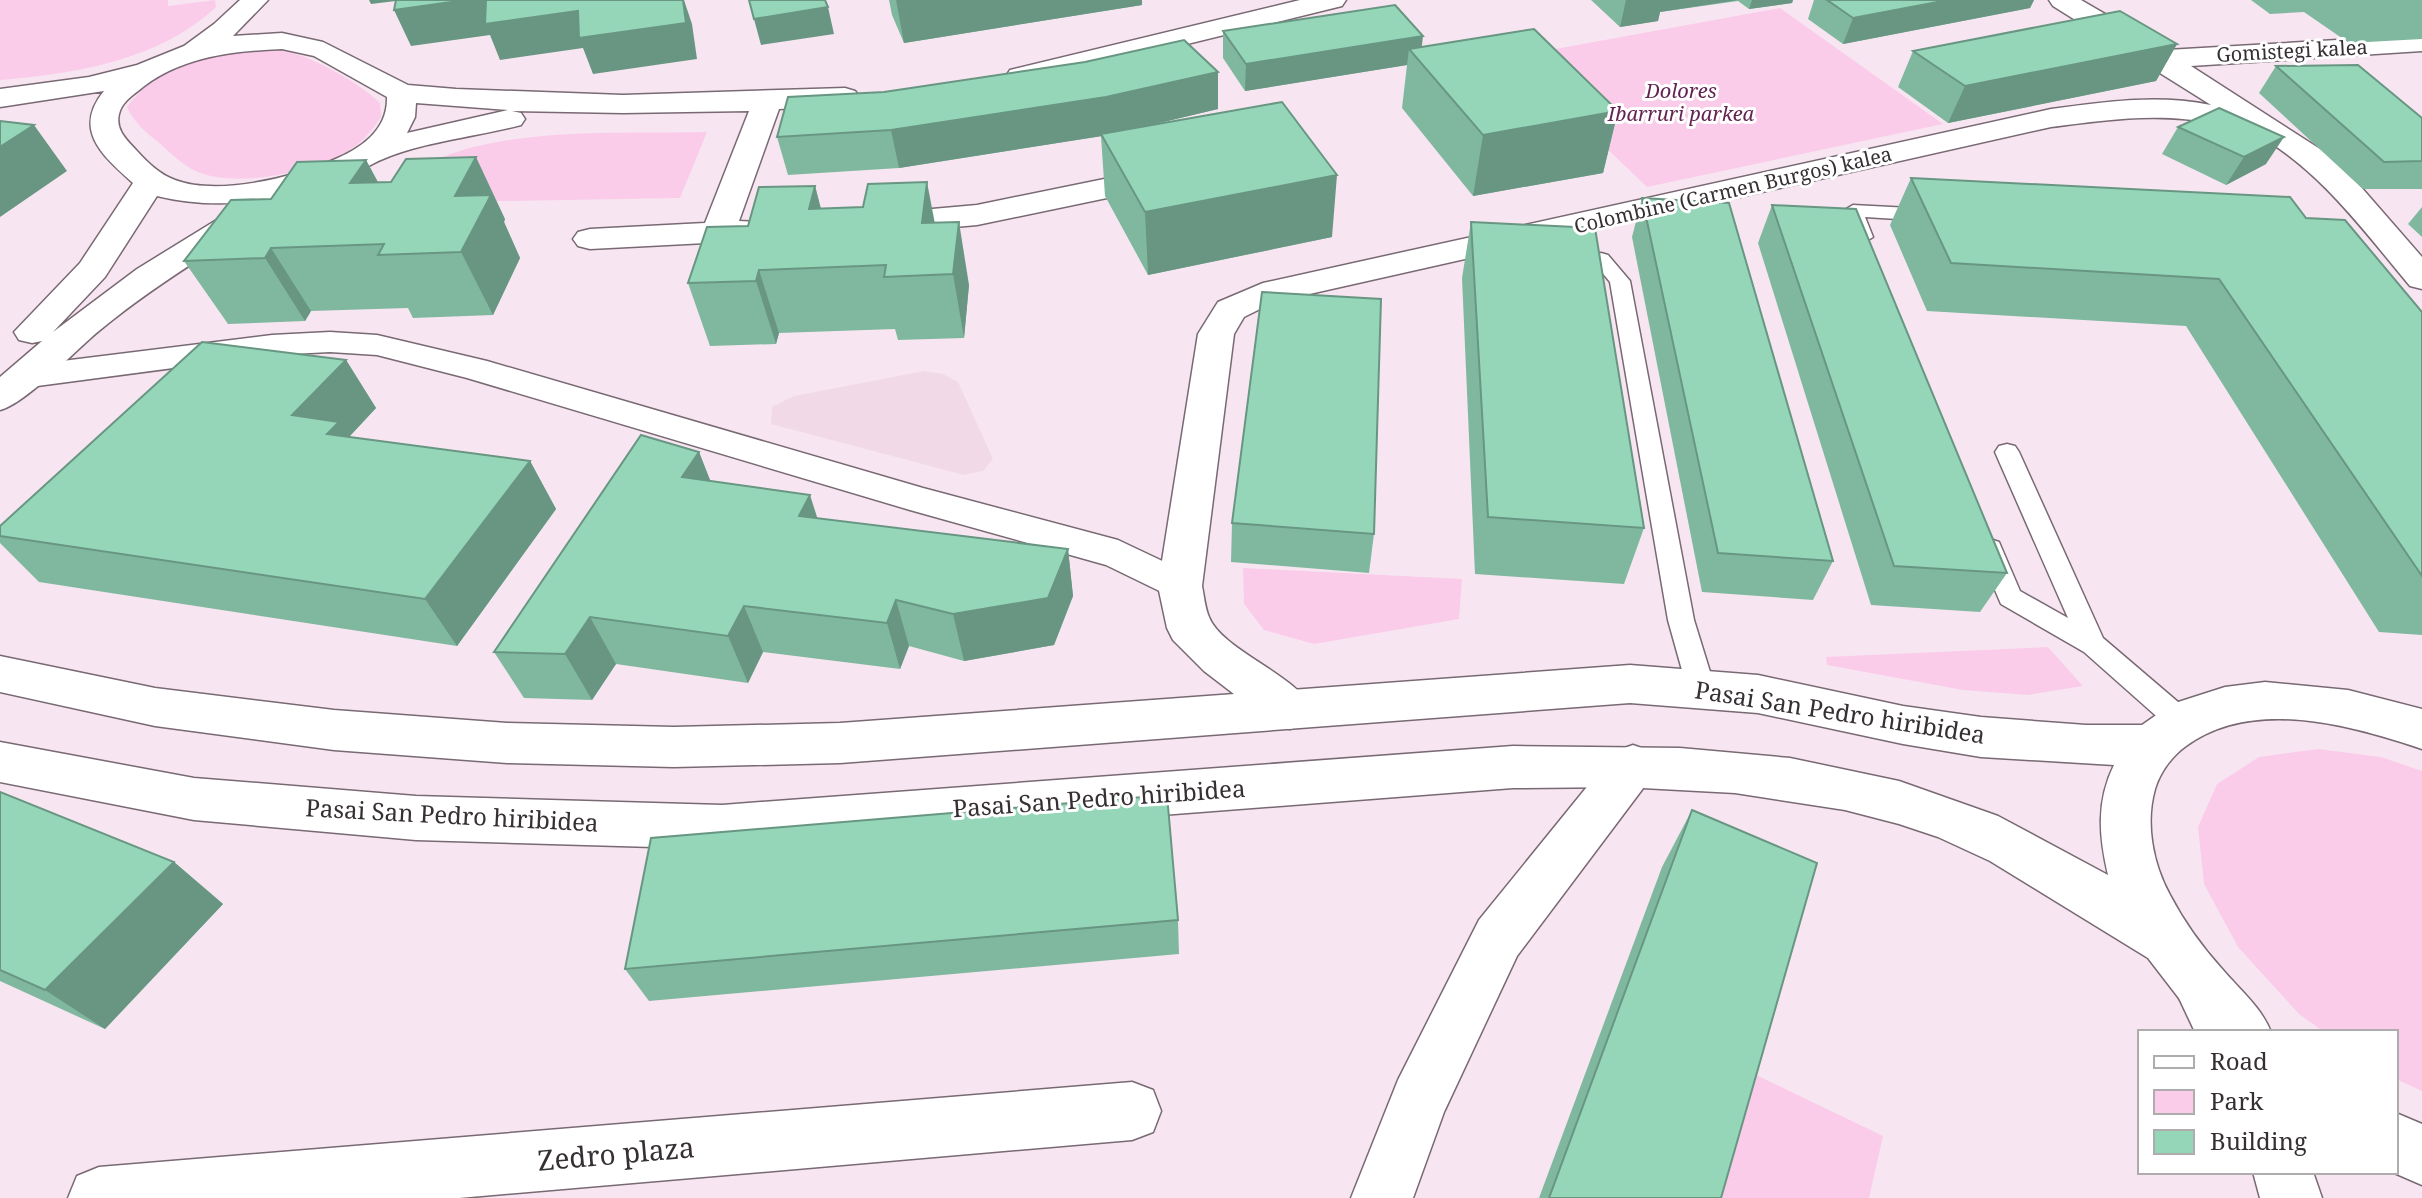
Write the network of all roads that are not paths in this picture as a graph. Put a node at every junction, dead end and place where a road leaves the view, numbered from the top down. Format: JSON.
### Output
{"nodes":[{"id":1,"x":255,"y":0,"type":"edge"},
{"id":2,"x":264,"y":0,"type":"edge"},
{"id":3,"x":1333,"y":0,"type":"edge"},
{"id":4,"x":2062,"y":0,"type":"edge"},
{"id":5,"x":2422,"y":43,"type":"edge"},
{"id":6,"x":308,"y":44,"type":"junction"},
{"id":7,"x":175,"y":59,"type":"junction"},
{"id":8,"x":2162,"y":59,"type":"junction"},
{"id":9,"x":147,"y":71,"type":"junction"},
{"id":10,"x":989,"y":81,"type":"edge"},
{"id":11,"x":401,"y":93,"type":"junction"},
{"id":12,"x":873,"y":95,"type":"edge"},
{"id":13,"x":0,"y":98,"type":"edge"},
{"id":14,"x":767,"y":102,"type":"junction"},
{"id":15,"x":643,"y":104,"type":"junction"},
{"id":16,"x":0,"y":116,"type":"edge"},
{"id":17,"x":103,"y":118,"type":"junction"},
{"id":18,"x":2263,"y":124,"type":"junction"},
{"id":19,"x":373,"y":152,"type":"junction"},
{"id":20,"x":1200,"y":170,"type":"edge"},
{"id":21,"x":151,"y":181,"type":"junction"},
{"id":22,"x":306,"y":182,"type":"junction"},
{"id":23,"x":1946,"y":215,"type":"edge"},
{"id":24,"x":843,"y":226,"type":"edge"},
{"id":25,"x":796,"y":228,"type":"edge"},
{"id":26,"x":718,"y":233,"type":"junction"},
{"id":27,"x":590,"y":239,"type":"dead end"},
{"id":28,"x":1870,"y":254,"type":"edge"},
{"id":29,"x":1601,"y":259,"type":"edge"},
{"id":30,"x":2422,"y":279,"type":"edge"},
{"id":31,"x":7,"y":378,"type":"edge"},
{"id":32,"x":2007,"y":452,"type":"dead end"},
{"id":33,"x":1981,"y":526,"type":"edge"},
{"id":34,"x":1180,"y":586,"type":"junction"},
{"id":35,"x":2093,"y":645,"type":"junction"},
{"id":36,"x":0,"y":674,"type":"edge"},
{"id":37,"x":1701,"y":688,"type":"junction"},
{"id":38,"x":1290,"y":710,"type":"junction"},
{"id":39,"x":2372,"y":711,"type":"junction"},
{"id":40,"x":2422,"y":716,"type":"edge"},
{"id":41,"x":2422,"y":729,"type":"edge"},
{"id":42,"x":2167,"y":734,"type":"junction"},
{"id":43,"x":0,"y":762,"type":"edge"},
{"id":44,"x":1633,"y":765,"type":"junction"},
{"id":45,"x":2164,"y":939,"type":"junction"},
{"id":46,"x":2225,"y":1021,"type":"edge"},
{"id":47,"x":1132,"y":1111,"type":"dead end"},
{"id":48,"x":2398,"y":1144,"type":"edge"},
{"id":49,"x":2422,"y":1155,"type":"edge"},
{"id":50,"x":2284,"y":1174,"type":"edge"},
{"id":51,"x":99,"y":1198,"type":"edge"},
{"id":52,"x":1382,"y":1198,"type":"edge"},
{"id":53,"x":2291,"y":1198,"type":"edge"}],
"edges":[{"from":1,"to":7,"type":"main road"},
{"from":2,"to":6,"type":"main road"},
{"from":3,"to":10,"type":"main road"},
{"from":4,"to":8,"type":"main road"},
{"from":5,"to":8,"type":"main road","name":"Gomistegi kalea"},
{"from":6,"to":7,"type":"main road"},
{"from":6,"to":11,"type":"main road"},
{"from":7,"to":9,"type":"main road"},
{"from":8,"to":18,"type":"main road"},
{"from":9,"to":13,"type":"main road"},
{"from":9,"to":17,"type":"main road"},
{"from":11,"to":15,"type":"main road"},
{"from":11,"to":19,"type":"main road"},
{"from":12,"to":14,"type":"main road"},
{"from":14,"to":15,"type":"main road"},
{"from":14,"to":26,"type":"main road"},
{"from":15,"to":19,"type":"main road"},
{"from":16,"to":17,"type":"main road"},
{"from":17,"to":21,"type":"main road"},
{"from":18,"to":30,"type":"main road"},
{"from":18,"to":34,"type":"main road","name":"Colombine (Carmen Burgos) kalea"},
{"from":19,"to":22,"type":"main road"},
{"from":20,"to":24,"type":"main road"},
{"from":21,"to":22,"type":"main road"},
{"from":21,"to":31,"type":"main road"},
{"from":22,"to":31,"type":"main road"},
{"from":23,"to":28,"type":"lane"},
{"from":25,"to":26,"type":"main road"},
{"from":26,"to":27,"type":"main road"},
{"from":29,"to":37,"type":"lane"},
{"from":31,"to":34,"type":"street"},
{"from":32,"to":35,"type":"lane"},
{"from":33,"to":35,"type":"lane"},
{"from":34,"to":38,"type":"main road","name":"Colombine (Carmen Burgos) kalea"},
{"from":35,"to":42,"type":"lane"},
{"from":36,"to":38,"type":"main road","name":"Pasai San Pedro hiribidea"},
{"from":37,"to":38,"type":"main road","name":"Pasai San Pedro hiribidea"},
{"from":37,"to":42,"type":"main road","name":"Pasai San Pedro hiribidea"},
{"from":39,"to":40,"type":"main road"},
{"from":39,"to":41,"type":"main road"},
{"from":39,"to":42,"type":"main road"},
{"from":42,"to":45,"type":"main road"},
{"from":43,"to":44,"type":"main road","name":"Pasai San Pedro hiribidea"},
{"from":44,"to":45,"type":"main road","name":"Pasai San Pedro hiribidea"},
{"from":44,"to":52,"type":"main road"},
{"from":45,"to":46,"type":"main road"},
{"from":47,"to":51,"type":"main road","name":"Zedro plaza"},
{"from":48,"to":49,"type":"main road"},
{"from":50,"to":53,"type":"main road"}]}
